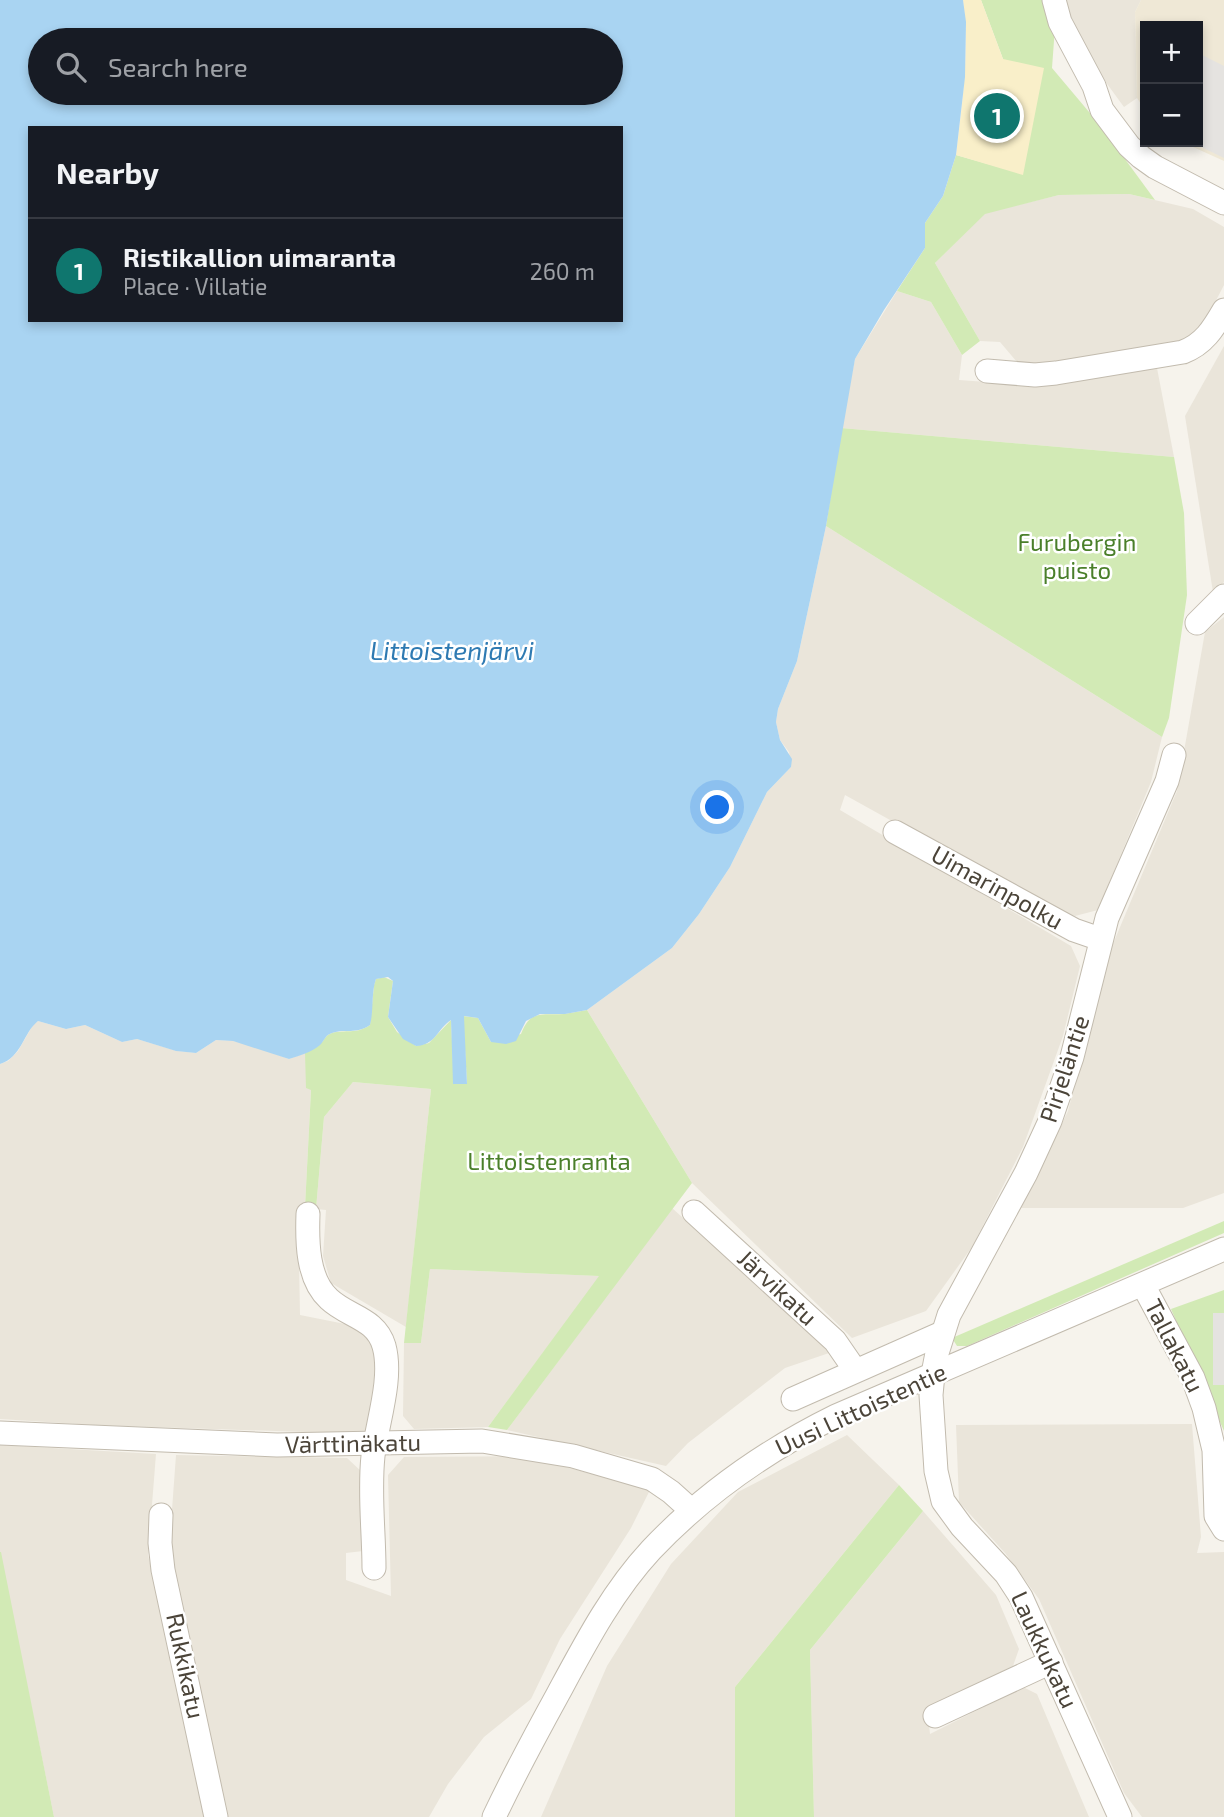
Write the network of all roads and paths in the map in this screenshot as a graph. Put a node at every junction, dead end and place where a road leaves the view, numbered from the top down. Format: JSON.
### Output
{"nodes":[{"id":1,"x":1054,"y":0,"type":"edge"},
{"id":2,"x":1224,"y":202,"type":"edge"},
{"id":3,"x":1224,"y":310,"type":"edge"},
{"id":4,"x":988,"y":371,"type":"dead end"},
{"id":5,"x":1224,"y":596,"type":"edge"},
{"id":6,"x":1197,"y":622,"type":"dead end"},
{"id":7,"x":1174,"y":755,"type":"dead end"},
{"id":8,"x":895,"y":832,"type":"dead end"},
{"id":9,"x":1100,"y":939,"type":"junction"},
{"id":10,"x":694,"y":1212,"type":"dead end"},
{"id":11,"x":309,"y":1214,"type":"dead end"},
{"id":12,"x":1224,"y":1249,"type":"edge"},
{"id":13,"x":1143,"y":1285,"type":"junction"},
{"id":14,"x":942,"y":1333,"type":"junction"},
{"id":15,"x":855,"y":1370,"type":"junction"},
{"id":16,"x":933,"y":1374,"type":"junction"},
{"id":17,"x":793,"y":1399,"type":"dead end"},
{"id":18,"x":0,"y":1433,"type":"edge"},
{"id":19,"x":376,"y":1444,"type":"junction"},
{"id":20,"x":691,"y":1510,"type":"junction"},
{"id":21,"x":161,"y":1515,"type":"dead end"},
{"id":22,"x":1224,"y":1529,"type":"edge"},
{"id":23,"x":374,"y":1569,"type":"dead end"},
{"id":24,"x":1051,"y":1662,"type":"junction"},
{"id":25,"x":935,"y":1716,"type":"dead end"},
{"id":26,"x":216,"y":1817,"type":"edge"},
{"id":27,"x":494,"y":1817,"type":"edge"},
{"id":28,"x":1120,"y":1817,"type":"edge"}],
"edges":[{"from":1,"to":2,"type":"street"},
{"from":3,"to":4,"type":"street"},
{"from":5,"to":6,"type":"street"},
{"from":7,"to":9,"type":"street","name":"Pirjeläntie"},
{"from":8,"to":9,"type":"street","name":"Uimarinpolku"},
{"from":9,"to":14,"type":"street","name":"Pirjeläntie"},
{"from":10,"to":15,"type":"street","name":"Järvikatu"},
{"from":11,"to":19,"type":"street"},
{"from":12,"to":13,"type":"street","name":"Uusi Littoistentie"},
{"from":13,"to":16,"type":"street","name":"Uusi Littoistentie"},
{"from":13,"to":22,"type":"street","name":"Tallakatu"},
{"from":14,"to":15,"type":"street"},
{"from":14,"to":16,"type":"street","name":"Pirjeläntie"},
{"from":15,"to":17,"type":"street"},
{"from":16,"to":20,"type":"street","name":"Uusi Littoistentie"},
{"from":16,"to":24,"type":"street","name":"Laukkukatu"},
{"from":18,"to":19,"type":"street","name":"Värttinäkatu"},
{"from":19,"to":20,"type":"street","name":"Värttinäkatu"},
{"from":19,"to":23,"type":"street"},
{"from":20,"to":27,"type":"street","name":"Uusi Littoistentie"},
{"from":21,"to":26,"type":"street","name":"Rukkikatu"},
{"from":24,"to":25,"type":"street"},
{"from":24,"to":28,"type":"street","name":"Laukkukatu"}]}
